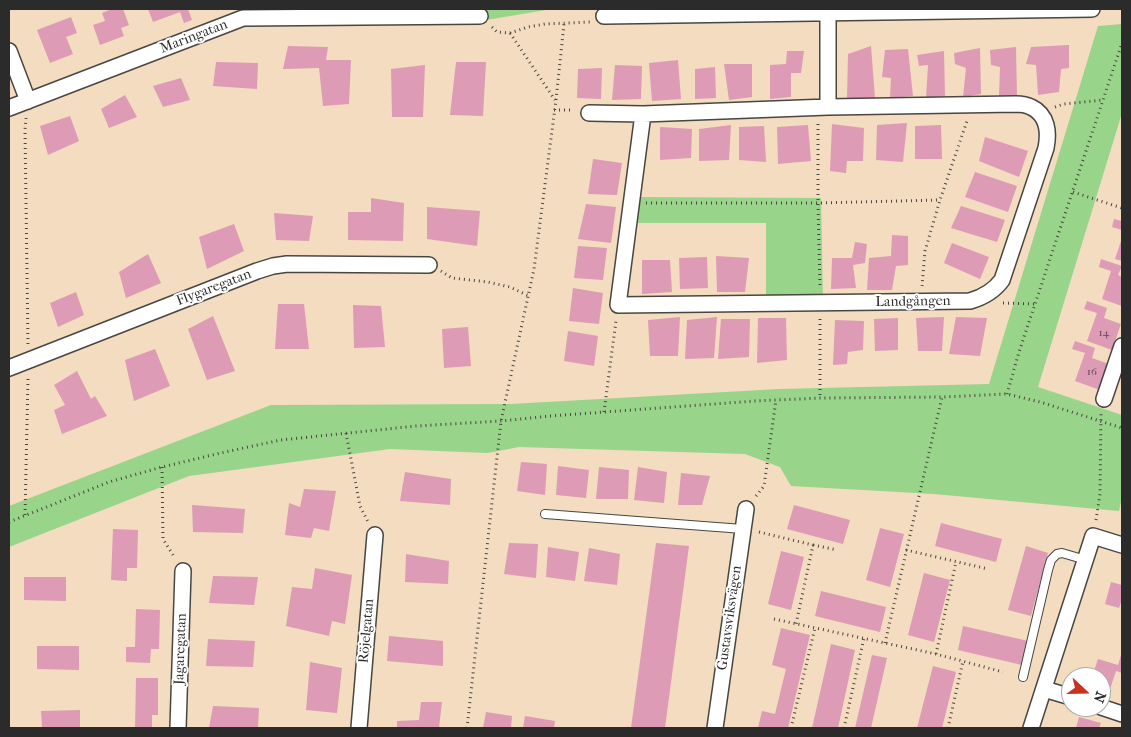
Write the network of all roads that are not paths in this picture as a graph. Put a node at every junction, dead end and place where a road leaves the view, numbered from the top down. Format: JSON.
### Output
{"nodes":[{"id":1,"x":1092,"y":9,"type":"edge"},
{"id":2,"x":828,"y":12,"type":"junction"},
{"id":3,"x":480,"y":16,"type":"road end"},
{"id":4,"x":604,"y":16,"type":"road end"},
{"id":5,"x":9,"y":51,"type":"edge"},
{"id":6,"x":28,"y":101,"type":"junction"},
{"id":7,"x":823,"y":107,"type":"junction"},
{"id":8,"x":9,"y":108,"type":"edge"},
{"id":9,"x":589,"y":113,"type":"dead end"},
{"id":10,"x":643,"y":114,"type":"junction"},
{"id":11,"x":430,"y":265,"type":"road end"},
{"id":12,"x":1122,"y":346,"type":"edge"},
{"id":13,"x":9,"y":368,"type":"edge"},
{"id":14,"x":1104,"y":399,"type":"road end"},
{"id":15,"x":746,"y":509,"type":"road end"},
{"id":16,"x":545,"y":514,"type":"dead end"},
{"id":17,"x":743,"y":529,"type":"junction"},
{"id":18,"x":376,"y":535,"type":"road end"},
{"id":19,"x":1122,"y":545,"type":"edge"},
{"id":20,"x":1086,"y":560,"type":"junction"},
{"id":21,"x":183,"y":571,"type":"road end"},
{"id":22,"x":1023,"y":677,"type":"dead end"},
{"id":23,"x":1044,"y":689,"type":"junction"},
{"id":24,"x":1061,"y":694,"type":"edge"},
{"id":25,"x":178,"y":728,"type":"edge"},
{"id":26,"x":359,"y":728,"type":"edge"},
{"id":27,"x":715,"y":728,"type":"edge"},
{"id":28,"x":1031,"y":728,"type":"edge"}],
"edges":[{"from":1,"to":2,"type":"street"},
{"from":2,"to":4,"type":"street"},
{"from":2,"to":7,"type":"street"},
{"from":3,"to":6,"type":"street","name":"Maringatan"},
{"from":5,"to":6,"type":"street"},
{"from":6,"to":8,"type":"street","name":"Maringatan"},
{"from":7,"to":10,"type":"street"},
{"from":7,"to":10,"type":"street","name":"Landgången"},
{"from":9,"to":10,"type":"street"},
{"from":11,"to":13,"type":"street","name":"Flygaregatan"},
{"from":12,"to":14,"type":"street"},
{"from":15,"to":17,"type":"street","name":"Gustavsviksvägen"},
{"from":16,"to":17,"type":"lane"},
{"from":17,"to":27,"type":"street","name":"Gustavsviksvägen"},
{"from":18,"to":26,"type":"street","name":"Röjelgatan"},
{"from":19,"to":20,"type":"street"},
{"from":20,"to":22,"type":"lane"},
{"from":20,"to":23,"type":"street"},
{"from":21,"to":25,"type":"street","name":"Jagaregatan"},
{"from":23,"to":24,"type":"street"},
{"from":23,"to":28,"type":"street"}]}
